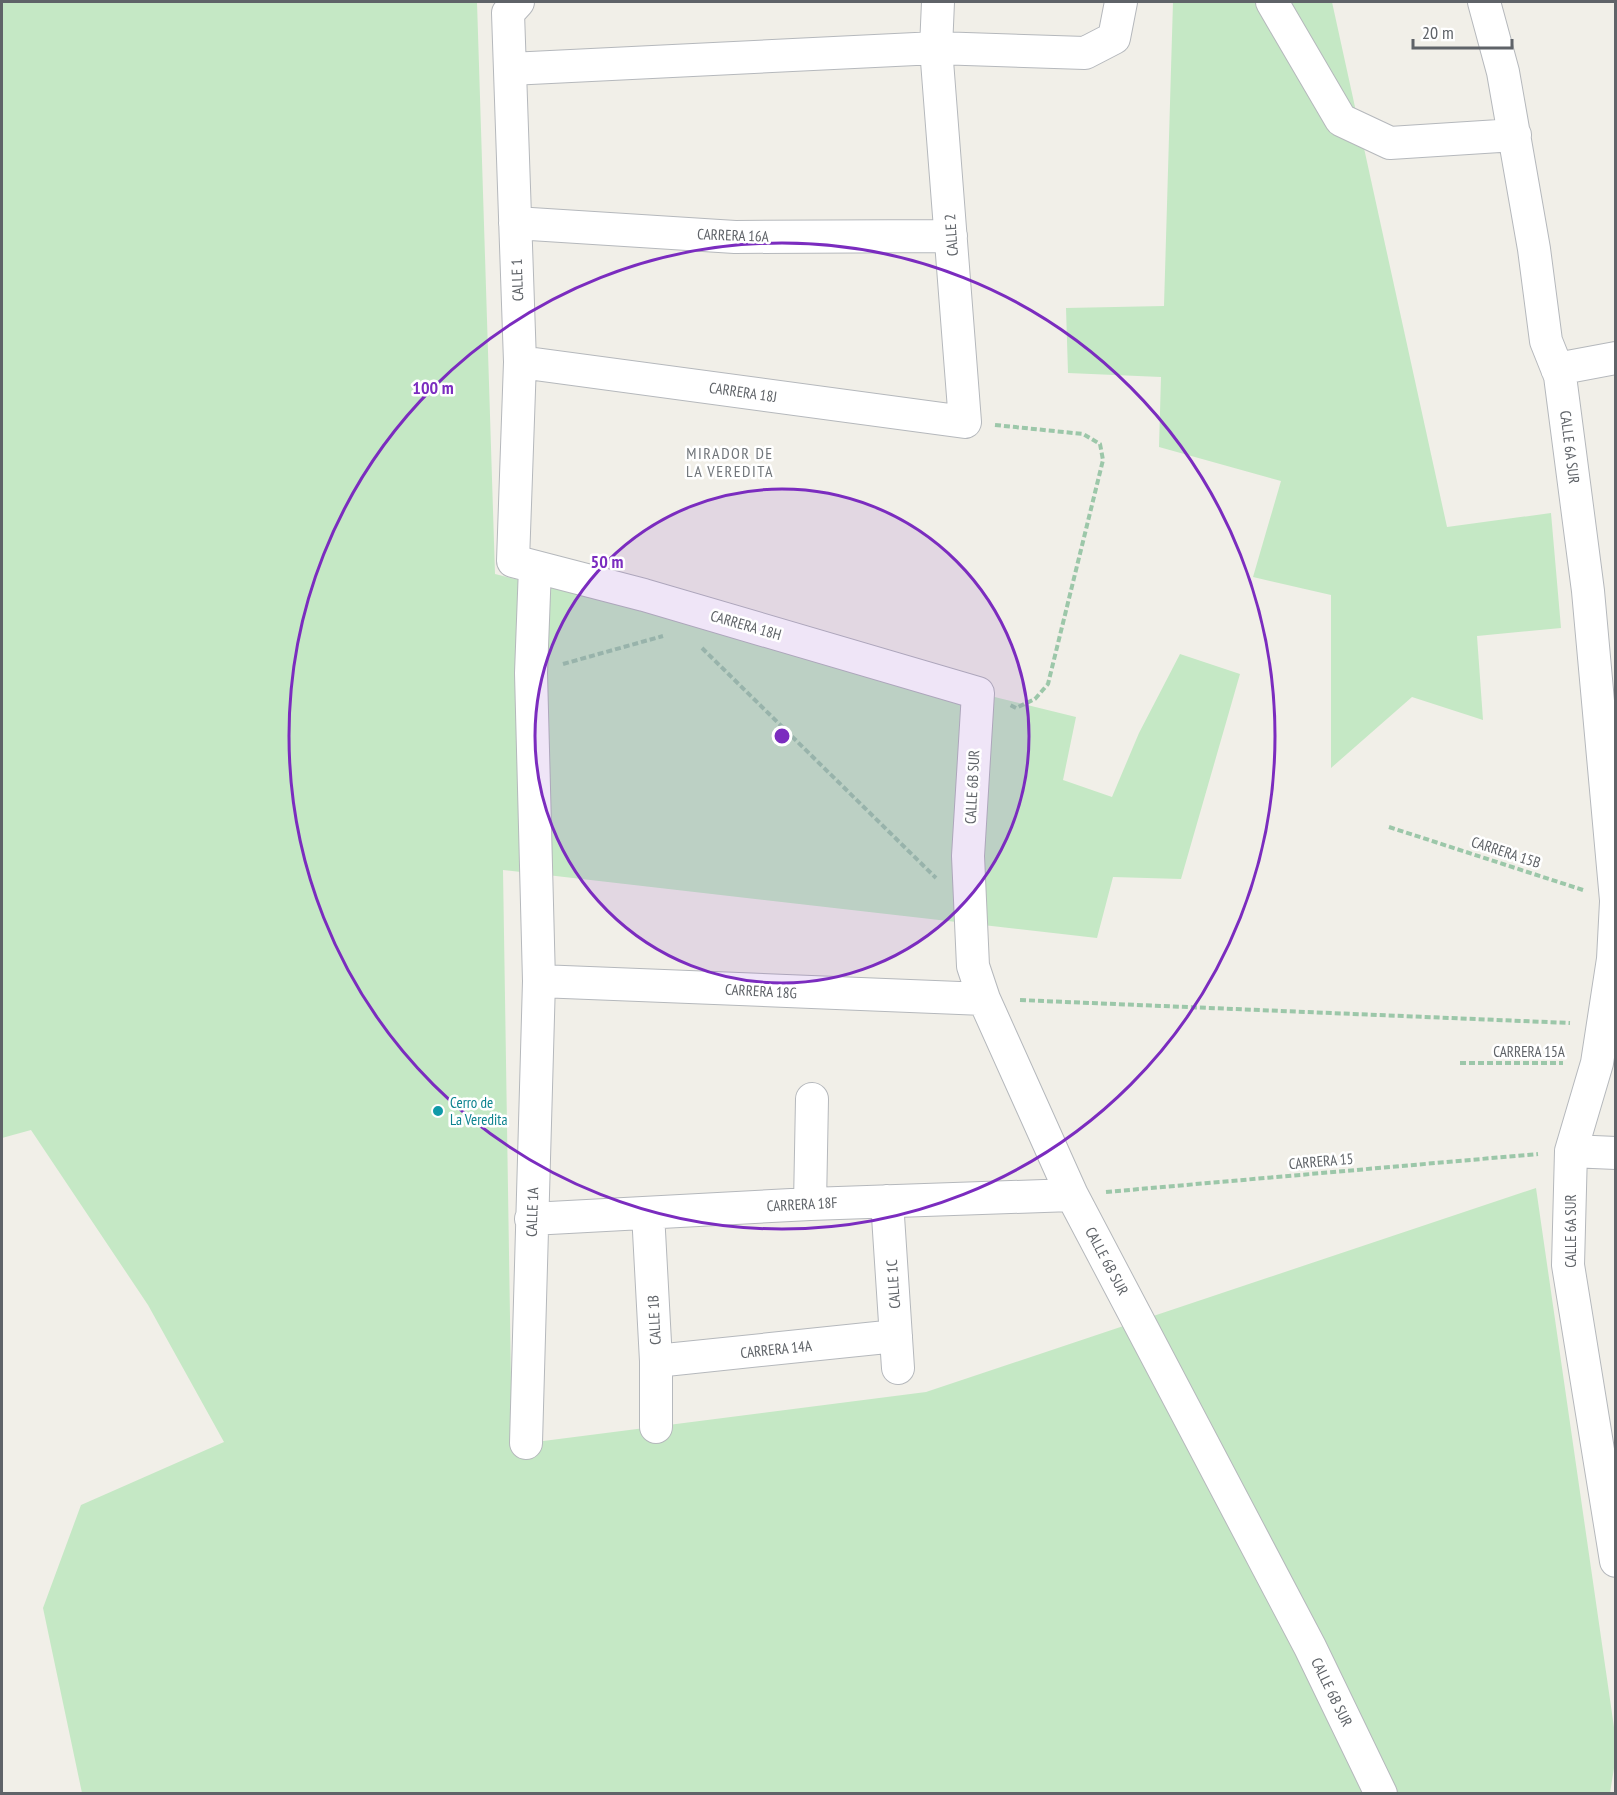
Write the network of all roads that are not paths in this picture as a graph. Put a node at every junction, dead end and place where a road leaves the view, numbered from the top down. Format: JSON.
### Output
{"nodes":[{"id":1,"x":518,"y":2,"type":"edge"},
{"id":2,"x":938,"y":2,"type":"edge"},
{"id":3,"x":1120,"y":2,"type":"edge"},
{"id":4,"x":1272,"y":2,"type":"edge"},
{"id":5,"x":1484,"y":2,"type":"edge"},
{"id":6,"x":936,"y":48,"type":"junction"},
{"id":7,"x":510,"y":69,"type":"junction"},
{"id":8,"x":1515,"y":135,"type":"junction"},
{"id":9,"x":515,"y":223,"type":"junction"},
{"id":10,"x":951,"y":236,"type":"junction"},
{"id":11,"x":1616,"y":358,"type":"edge"},
{"id":12,"x":520,"y":362,"type":"junction"},
{"id":13,"x":1557,"y":369,"type":"junction"},
{"id":14,"x":965,"y":422,"type":"joint"},
{"id":15,"x":524,"y":564,"type":"junction"},
{"id":16,"x":531,"y":673,"type":"joint"},
{"id":17,"x":978,"y":693,"type":"joint"},
{"id":18,"x":1608,"y":898,"type":"edge"},
{"id":19,"x":539,"y":981,"type":"junction"},
{"id":20,"x":984,"y":999,"type":"junction"},
{"id":21,"x":812,"y":1099,"type":"dead end"},
{"id":22,"x":1571,"y":1151,"type":"junction"},
{"id":23,"x":1616,"y":1153,"type":"edge"},
{"id":24,"x":1072,"y":1195,"type":"junction"},
{"id":25,"x":887,"y":1201,"type":"junction"},
{"id":26,"x":810,"y":1204,"type":"junction"},
{"id":27,"x":648,"y":1213,"type":"junction"},
{"id":28,"x":531,"y":1219,"type":"junction"},
{"id":29,"x":896,"y":1336,"type":"junction"},
{"id":30,"x":656,"y":1361,"type":"junction"},
{"id":31,"x":898,"y":1368,"type":"dead end"},
{"id":32,"x":657,"y":1426,"type":"dead end"},
{"id":33,"x":526,"y":1443,"type":"dead end"},
{"id":34,"x":1616,"y":1561,"type":"edge"},
{"id":35,"x":1381,"y":1794,"type":"edge"}],
"edges":[{"from":1,"to":7,"type":"street","name":"CALLE 1"},
{"from":2,"to":6,"type":"street","name":"CALLE 2"},
{"from":3,"to":6,"type":"street"},
{"from":4,"to":8,"type":"street"},
{"from":5,"to":8,"type":"street","name":"CALLE 6A SUR"},
{"from":6,"to":7,"type":"street"},
{"from":6,"to":10,"type":"street","name":"CALLE 2"},
{"from":7,"to":9,"type":"street","name":"CALLE 1"},
{"from":8,"to":13,"type":"street","name":"CALLE 6A SUR"},
{"from":9,"to":10,"type":"street","name":"CARRERA 16A"},
{"from":9,"to":12,"type":"street","name":"CALLE 1"},
{"from":10,"to":14,"type":"street","name":"CALLE 2"},
{"from":11,"to":13,"type":"street"},
{"from":12,"to":14,"type":"street","name":"CARRERA 18J"},
{"from":12,"to":15,"type":"street","name":"CALLE 1"},
{"from":13,"to":18,"type":"street","name":"CALLE 6A SUR"},
{"from":15,"to":16,"type":"street","name":"CALLE 1"},
{"from":15,"to":17,"type":"street","name":"CARRERA 18H"},
{"from":16,"to":19,"type":"street","name":"CALLE 1A"},
{"from":17,"to":20,"type":"street","name":"CALLE 6B SUR"},
{"from":18,"to":22,"type":"street","name":"CALLE 6A SUR"},
{"from":19,"to":20,"type":"street","name":"CARRERA 18G"},
{"from":19,"to":28,"type":"street","name":"CALLE 1A"},
{"from":20,"to":24,"type":"street","name":"CALLE 6B SUR"},
{"from":21,"to":26,"type":"street"},
{"from":22,"to":23,"type":"street"},
{"from":22,"to":34,"type":"street","name":"CALLE 6A SUR"},
{"from":24,"to":25,"type":"street","name":"CARRERA 18F"},
{"from":24,"to":35,"type":"street","name":"CALLE 6B SUR"},
{"from":25,"to":26,"type":"street","name":"CARRERA 18F"},
{"from":25,"to":29,"type":"street","name":"CALLE 1C"},
{"from":26,"to":27,"type":"street","name":"CARRERA 18F"},
{"from":27,"to":28,"type":"street","name":"CARRERA 18F"},
{"from":27,"to":30,"type":"street","name":"CALLE 1B"},
{"from":28,"to":33,"type":"street","name":"CALLE 1A"},
{"from":29,"to":30,"type":"street","name":"CARRERA 14A"},
{"from":29,"to":31,"type":"street","name":"CALLE 1C"},
{"from":30,"to":32,"type":"street","name":"CALLE 1B"}]}
